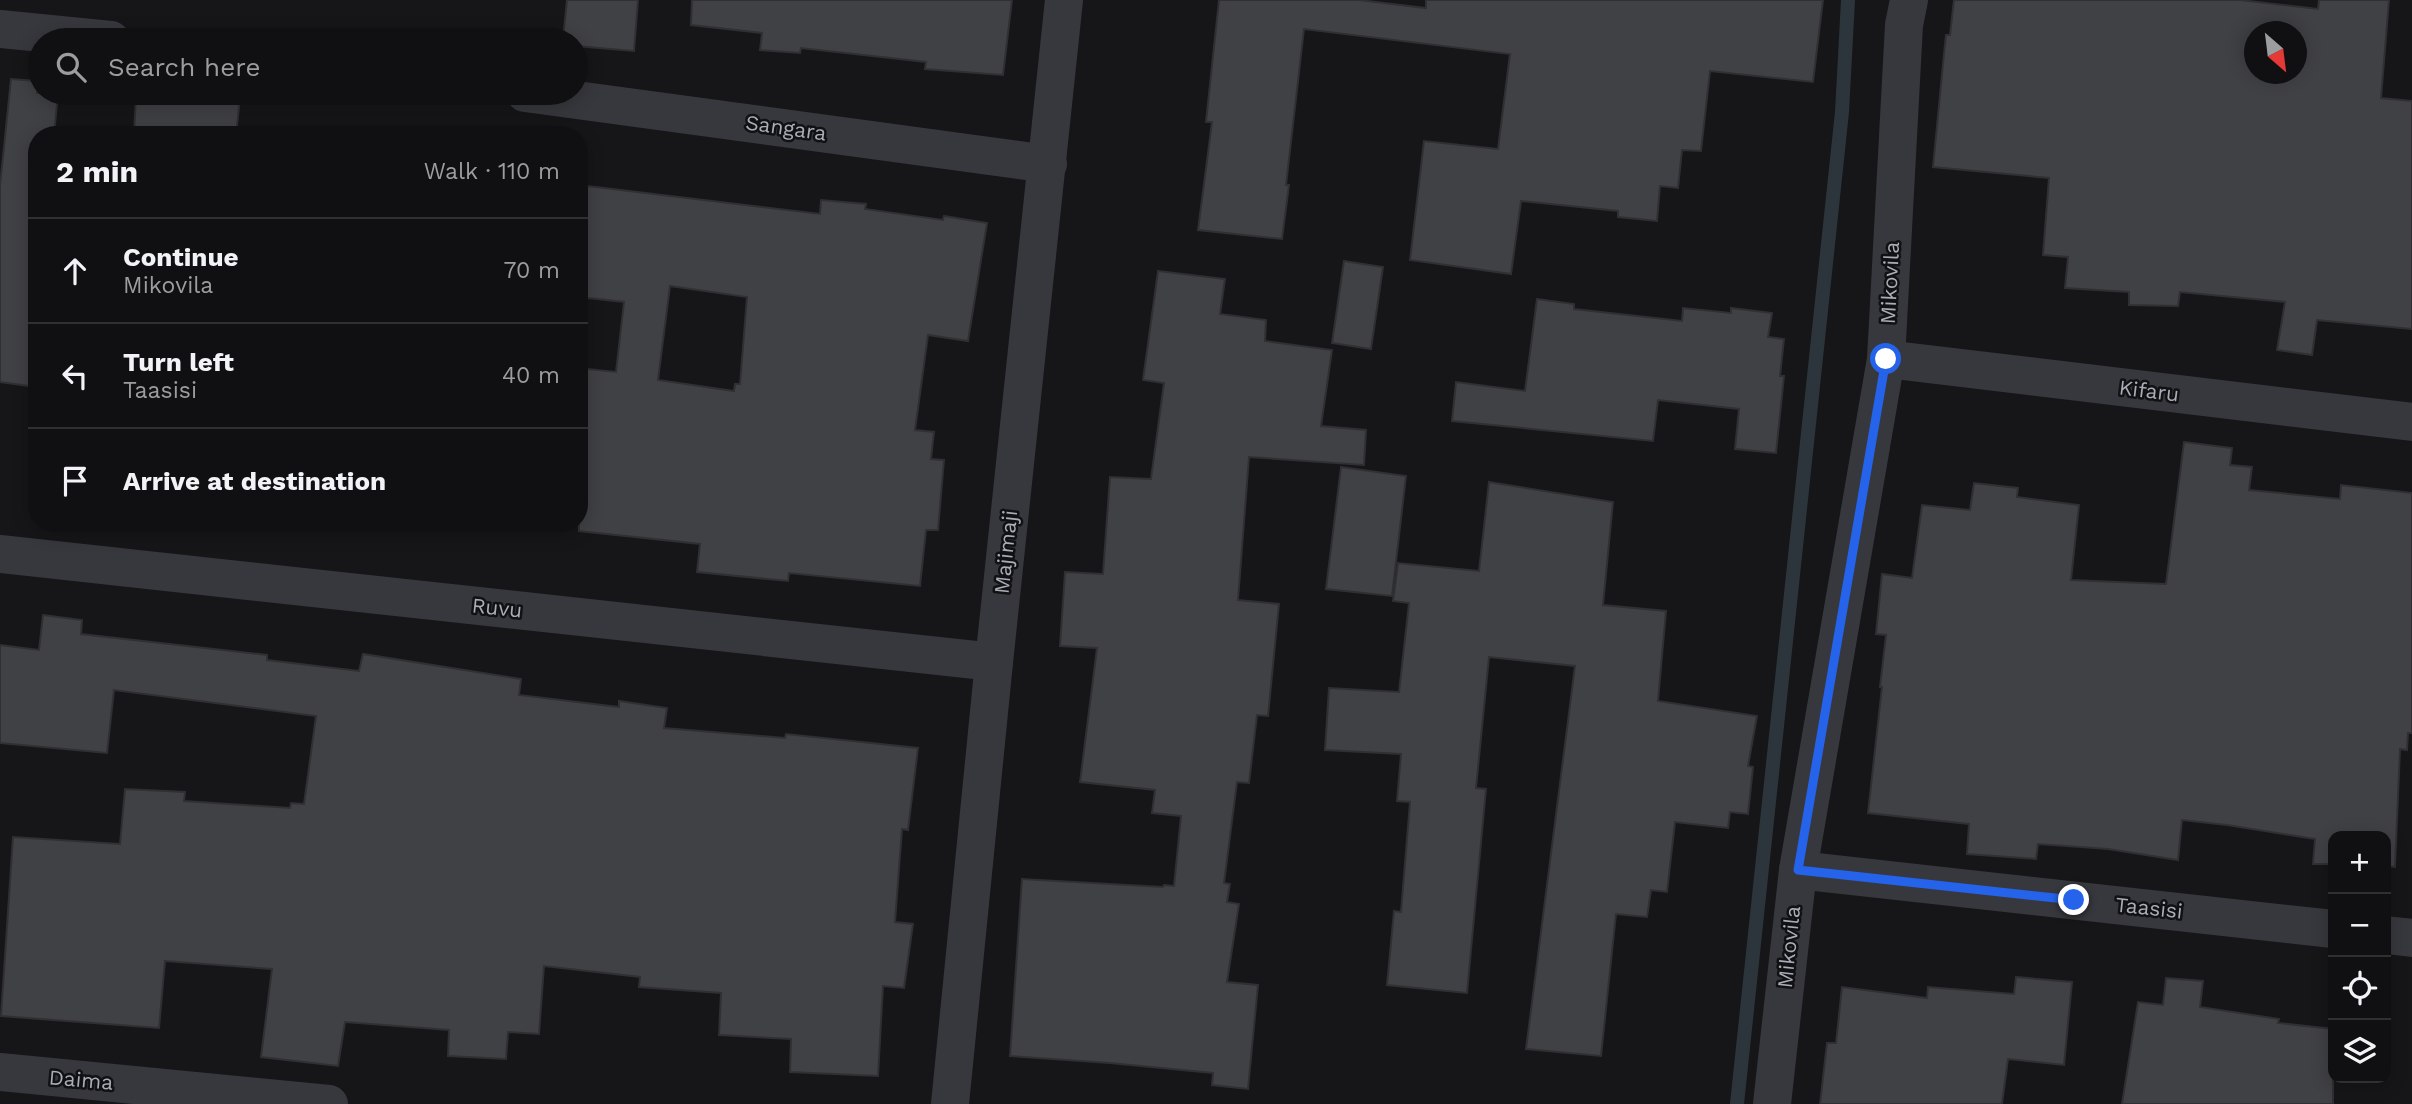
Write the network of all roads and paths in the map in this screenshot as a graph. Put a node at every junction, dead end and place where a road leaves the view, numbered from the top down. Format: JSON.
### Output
{"nodes":[{"id":1,"x":1064,"y":0,"type":"edge"},
{"id":2,"x":1909,"y":0,"type":"edge"},
{"id":3,"x":0,"y":29,"type":"edge"},
{"id":4,"x":28,"y":32,"type":"edge"},
{"id":5,"x":588,"y":102,"type":"edge"},
{"id":6,"x":1048,"y":164,"type":"junction"},
{"id":7,"x":1886,"y":359,"type":"junction"},
{"id":8,"x":2412,"y":422,"type":"edge"},
{"id":9,"x":0,"y":554,"type":"edge"},
{"id":10,"x":994,"y":662,"type":"junction"},
{"id":11,"x":1798,"y":870,"type":"junction"},
{"id":12,"x":2328,"y":928,"type":"edge"},
{"id":13,"x":2391,"y":936,"type":"edge"},
{"id":14,"x":2412,"y":938,"type":"edge"},
{"id":15,"x":0,"y":1072,"type":"edge"},
{"id":16,"x":329,"y":1104,"type":"edge"},
{"id":17,"x":950,"y":1104,"type":"edge"},
{"id":18,"x":1772,"y":1104,"type":"edge"}],
"edges":[{"from":1,"to":6,"type":"street","name":"Majimaji"},
{"from":2,"to":7,"type":"street","name":"Mikovila"},
{"from":3,"to":4,"type":"street"},
{"from":5,"to":6,"type":"street","name":"Sangara"},
{"from":6,"to":10,"type":"street","name":"Majimaji"},
{"from":7,"to":8,"type":"street","name":"Kifaru"},
{"from":7,"to":11,"type":"street","name":"Mikovila"},
{"from":9,"to":10,"type":"street","name":"Ruvu"},
{"from":10,"to":17,"type":"street","name":"Majimaji"},
{"from":11,"to":12,"type":"street","name":"Taasisi"},
{"from":11,"to":18,"type":"street","name":"Mikovila"},
{"from":13,"to":14,"type":"street"},
{"from":15,"to":16,"type":"street","name":"Daima"}]}
